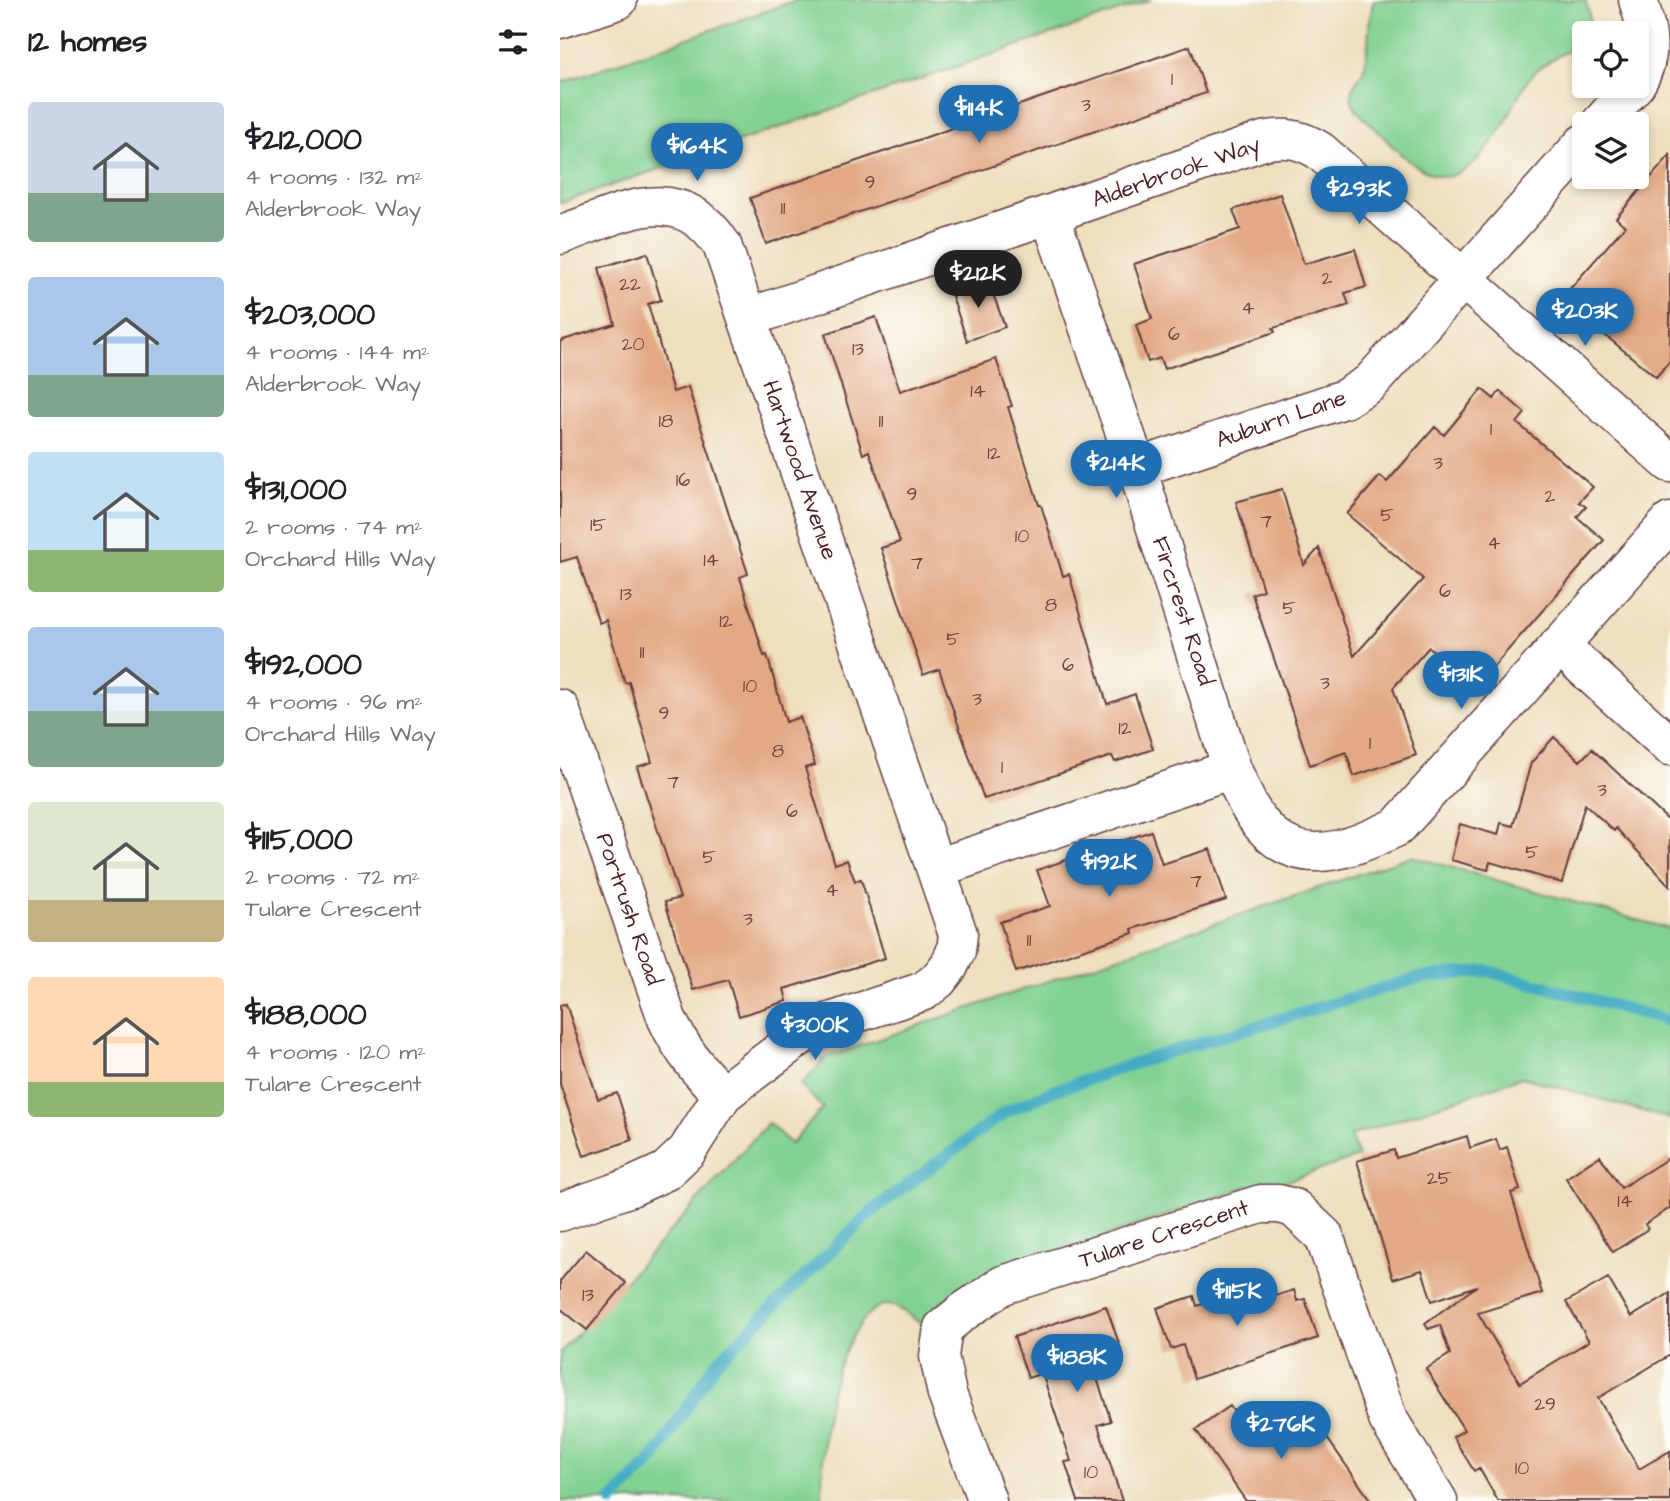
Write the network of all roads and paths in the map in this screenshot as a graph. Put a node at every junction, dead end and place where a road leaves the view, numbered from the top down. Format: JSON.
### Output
{"nodes":[{"id":1,"x":618,"y":0,"type":"edge"},
{"id":2,"x":1638,"y":0,"type":"edge"},
{"id":3,"x":560,"y":19,"type":"edge"},
{"id":4,"x":1644,"y":21,"type":"edge"},
{"id":5,"x":1623,"y":98,"type":"edge"},
{"id":6,"x":1611,"y":112,"type":"edge"},
{"id":7,"x":1572,"y":156,"type":"edge"},
{"id":8,"x":1050,"y":215,"type":"junction"},
{"id":9,"x":560,"y":235,"type":"edge"},
{"id":10,"x":1461,"y":278,"type":"junction"},
{"id":11,"x":747,"y":318,"type":"junction"},
{"id":12,"x":1670,"y":463,"type":"edge"},
{"id":13,"x":1137,"y":468,"type":"junction"},
{"id":14,"x":1670,"y":522,"type":"edge"},
{"id":15,"x":1559,"y":645,"type":"junction"},
{"id":16,"x":560,"y":709,"type":"edge"},
{"id":17,"x":1670,"y":746,"type":"edge"},
{"id":18,"x":1233,"y":769,"type":"junction"},
{"id":19,"x":937,"y":868,"type":"junction"},
{"id":20,"x":723,"y":1094,"type":"junction"},
{"id":21,"x":560,"y":1212,"type":"edge"},
{"id":22,"x":987,"y":1501,"type":"edge"},
{"id":23,"x":1438,"y":1501,"type":"edge"}],
"edges":[{"from":1,"to":3,"type":"street"},
{"from":2,"to":4,"type":"street"},
{"from":5,"to":6,"type":"street"},
{"from":7,"to":10,"type":"street","name":"Auburn Lane"},
{"from":8,"to":10,"type":"street","name":"Alderbrook Way"},
{"from":8,"to":11,"type":"street","name":"Alderbrook Way"},
{"from":8,"to":13,"type":"street","name":"Fircrest Road"},
{"from":9,"to":11,"type":"street","name":"Hartwood Avenue"},
{"from":10,"to":12,"type":"street","name":"Alderbrook Way"},
{"from":10,"to":13,"type":"street","name":"Auburn Lane"},
{"from":11,"to":19,"type":"street","name":"Hartwood Avenue"},
{"from":13,"to":18,"type":"street","name":"Fircrest Road"},
{"from":14,"to":15,"type":"street","name":"Fircrest Road"},
{"from":15,"to":17,"type":"street"},
{"from":15,"to":18,"type":"street","name":"Fircrest Road"},
{"from":16,"to":20,"type":"street","name":"Portrush Road"},
{"from":18,"to":19,"type":"street"},
{"from":19,"to":20,"type":"street","name":"Hartwood Avenue"},
{"from":20,"to":21,"type":"street"},
{"from":22,"to":23,"type":"street","name":"Tulare Crescent"}]}
